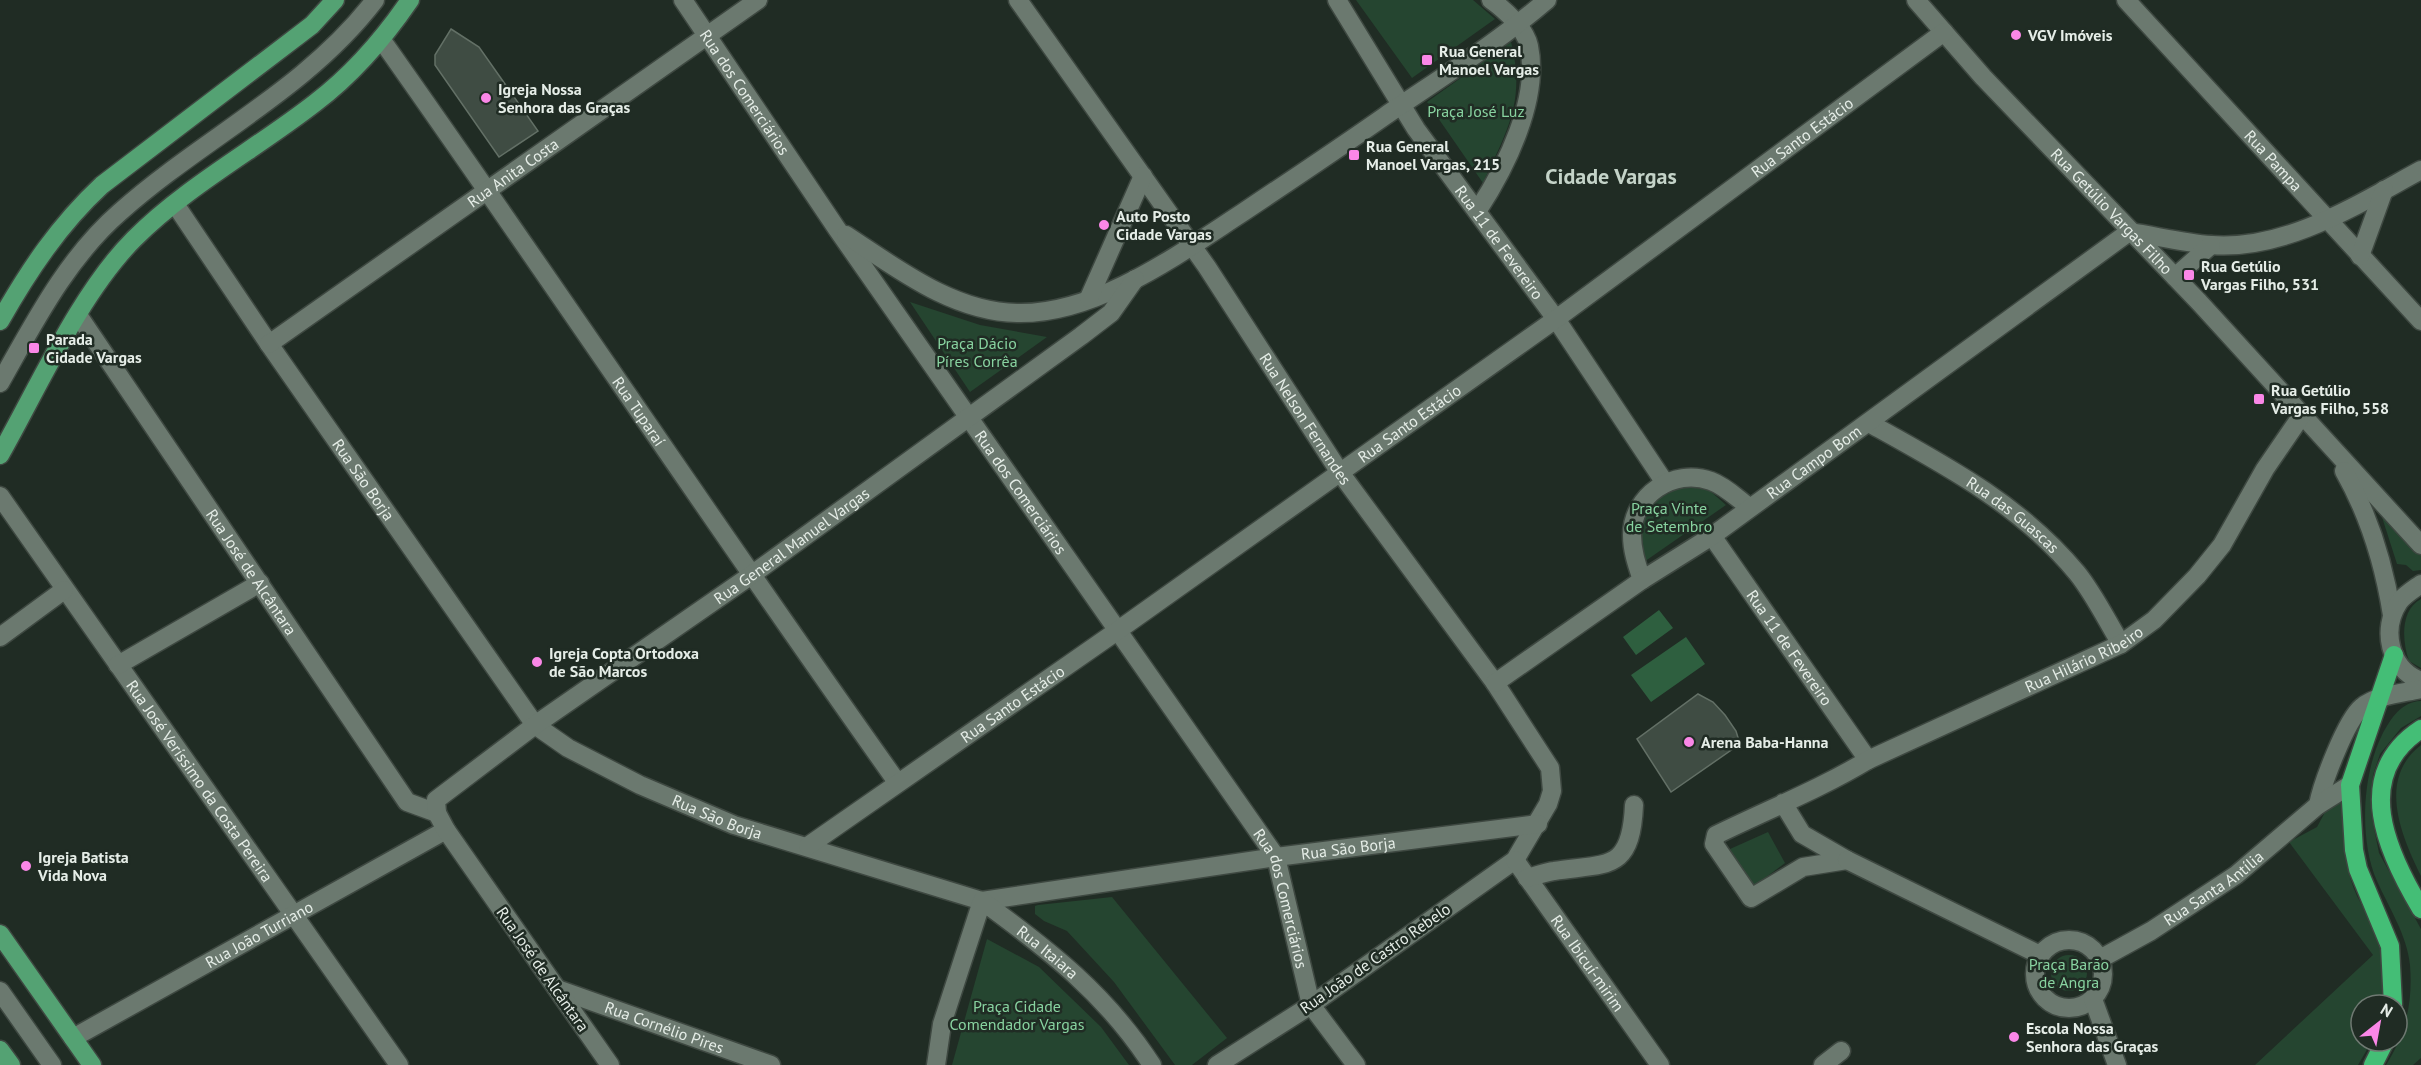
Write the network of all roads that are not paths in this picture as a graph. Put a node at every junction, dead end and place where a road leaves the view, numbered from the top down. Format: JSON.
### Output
{"nodes":[{"id":1,"x":335,"y":0,"type":"edge"},
{"id":2,"x":375,"y":0,"type":"edge"},
{"id":3,"x":410,"y":0,"type":"edge"},
{"id":4,"x":683,"y":0,"type":"edge"},
{"id":5,"x":758,"y":0,"type":"edge"},
{"id":6,"x":1018,"y":0,"type":"edge"},
{"id":7,"x":1337,"y":0,"type":"edge"},
{"id":8,"x":1491,"y":0,"type":"edge"},
{"id":9,"x":1547,"y":0,"type":"edge"},
{"id":10,"x":1916,"y":0,"type":"edge"},
{"id":11,"x":2126,"y":0,"type":"edge"},
{"id":12,"x":1516,"y":23,"type":"junction"},
{"id":13,"x":1944,"y":32,"type":"junction"},
{"id":14,"x":708,"y":36,"type":"junction"},
{"id":15,"x":381,"y":39,"type":"junction"},
{"id":16,"x":1401,"y":106,"type":"junction"},
{"id":17,"x":2421,"y":170,"type":"edge"},
{"id":18,"x":1143,"y":176,"type":"junction"},
{"id":19,"x":2384,"y":190,"type":"junction"},
{"id":20,"x":489,"y":191,"type":"junction"},
{"id":21,"x":175,"y":204,"type":"junction"},
{"id":22,"x":1478,"y":210,"type":"junction"},
{"id":23,"x":2325,"y":219,"type":"junction"},
{"id":24,"x":837,"y":229,"type":"junction"},
{"id":25,"x":2129,"y":232,"type":"junction"},
{"id":26,"x":1193,"y":245,"type":"junction"},
{"id":27,"x":2211,"y":245,"type":"junction"},
{"id":28,"x":2360,"y":256,"type":"junction"},
{"id":29,"x":2175,"y":277,"type":"junction"},
{"id":30,"x":1135,"y":279,"type":"junction"},
{"id":31,"x":1089,"y":298,"type":"junction"},
{"id":32,"x":78,"y":315,"type":"junction"},
{"id":33,"x":1556,"y":319,"type":"junction"},
{"id":34,"x":0,"y":321,"type":"edge"},
{"id":35,"x":2421,"y":321,"type":"edge"},
{"id":36,"x":269,"y":344,"type":"junction"},
{"id":37,"x":0,"y":383,"type":"edge"},
{"id":38,"x":2302,"y":415,"type":"junction"},
{"id":39,"x":969,"y":417,"type":"junction"},
{"id":40,"x":1869,"y":423,"type":"junction"},
{"id":41,"x":2332,"y":448,"type":"junction"},
{"id":42,"x":0,"y":455,"type":"edge"},
{"id":43,"x":1339,"y":471,"type":"junction"},
{"id":44,"x":1665,"y":483,"type":"junction"},
{"id":45,"x":0,"y":496,"type":"edge"},
{"id":46,"x":1749,"y":507,"type":"junction"},
{"id":47,"x":1712,"y":536,"type":"junction"},
{"id":48,"x":2421,"y":545,"type":"edge"},
{"id":49,"x":750,"y":576,"type":"junction"},
{"id":50,"x":1642,"y":580,"type":"junction"},
{"id":51,"x":260,"y":583,"type":"junction"},
{"id":52,"x":2421,"y":584,"type":"edge"},
{"id":53,"x":64,"y":590,"type":"junction"},
{"id":54,"x":2392,"y":615,"type":"junction"},
{"id":55,"x":1117,"y":631,"type":"junction"},
{"id":56,"x":0,"y":637,"type":"edge"},
{"id":57,"x":2121,"y":644,"type":"junction"},
{"id":58,"x":2394,"y":656,"type":"junction"},
{"id":59,"x":118,"y":665,"type":"junction"},
{"id":60,"x":2421,"y":681,"type":"edge"},
{"id":61,"x":1495,"y":683,"type":"junction"},
{"id":62,"x":2421,"y":689,"type":"edge"},
{"id":63,"x":2381,"y":699,"type":"junction"},
{"id":64,"x":535,"y":725,"type":"junction"},
{"id":65,"x":2421,"y":729,"type":"edge"},
{"id":66,"x":1868,"y":760,"type":"junction"},
{"id":67,"x":897,"y":782,"type":"junction"},
{"id":68,"x":2350,"y":785,"type":"junction"},
{"id":69,"x":1783,"y":803,"type":"junction"},
{"id":70,"x":1634,"y":805,"type":"dead end"},
{"id":71,"x":2318,"y":805,"type":"junction"},
{"id":72,"x":437,"y":806,"type":"junction"},
{"id":73,"x":1538,"y":824,"type":"junction"},
{"id":74,"x":446,"y":830,"type":"junction"},
{"id":75,"x":1526,"y":843,"type":"joint"},
{"id":76,"x":808,"y":846,"type":"junction"},
{"id":77,"x":1276,"y":857,"type":"junction"},
{"id":78,"x":1515,"y":860,"type":"junction"},
{"id":79,"x":1847,"y":860,"type":"junction"},
{"id":80,"x":1527,"y":878,"type":"junction"},
{"id":81,"x":982,"y":901,"type":"junction"},
{"id":82,"x":2421,"y":909,"type":"edge"},
{"id":83,"x":293,"y":917,"type":"junction"},
{"id":84,"x":0,"y":934,"type":"edge"},
{"id":85,"x":2040,"y":955,"type":"junction"},
{"id":86,"x":2100,"y":959,"type":"junction"},
{"id":87,"x":557,"y":989,"type":"junction"},
{"id":88,"x":0,"y":991,"type":"edge"},
{"id":89,"x":2392,"y":993,"type":"edge"},
{"id":90,"x":2092,"y":999,"type":"junction"},
{"id":91,"x":1311,"y":1005,"type":"junction"},
{"id":92,"x":73,"y":1038,"type":"junction"},
{"id":93,"x":0,"y":1050,"type":"edge"},
{"id":94,"x":1841,"y":1051,"type":"dead end"},
{"id":95,"x":765,"y":1064,"type":"edge"},
{"id":96,"x":11,"y":1065,"type":"edge"},
{"id":97,"x":52,"y":1065,"type":"edge"},
{"id":98,"x":92,"y":1065,"type":"edge"},
{"id":99,"x":399,"y":1065,"type":"edge"},
{"id":100,"x":610,"y":1065,"type":"edge"},
{"id":101,"x":936,"y":1065,"type":"edge"},
{"id":102,"x":1152,"y":1065,"type":"edge"},
{"id":103,"x":1217,"y":1065,"type":"edge"},
{"id":104,"x":1356,"y":1065,"type":"edge"},
{"id":105,"x":1660,"y":1065,"type":"edge"},
{"id":106,"x":1822,"y":1065,"type":"edge"},
{"id":107,"x":2117,"y":1065,"type":"edge"}],
"edges":[{"from":1,"to":34,"type":"main road"},
{"from":2,"to":37,"type":"street"},
{"from":3,"to":15,"type":"main road"},
{"from":4,"to":14,"type":"street","name":"Rua dos Comerciários"},
{"from":5,"to":14,"type":"street","name":"Rua Anita Costa"},
{"from":6,"to":18,"type":"street","name":"Rua Nelson Fernandes"},
{"from":7,"to":16,"type":"street","name":"Rua 11 de Fevereiro"},
{"from":8,"to":12,"type":"street"},
{"from":9,"to":12,"type":"street"},
{"from":10,"to":13,"type":"street","name":"Rua Getúlio Vargas Filho"},
{"from":11,"to":23,"type":"street","name":"Rua Pampa"},
{"from":12,"to":16,"type":"street"},
{"from":12,"to":22,"type":"street"},
{"from":13,"to":25,"type":"street","name":"Rua Getúlio Vargas Filho"},
{"from":13,"to":33,"type":"street","name":"Rua Santo Estácio"},
{"from":14,"to":20,"type":"street","name":"Rua Anita Costa"},
{"from":14,"to":24,"type":"street","name":"Rua dos Comerciários"},
{"from":15,"to":20,"type":"street","name":"Rua Tuparaí"},
{"from":15,"to":21,"type":"main road"},
{"from":16,"to":22,"type":"street","name":"Rua 11 de Fevereiro"},
{"from":16,"to":26,"type":"street"},
{"from":17,"to":19,"type":"street"},
{"from":18,"to":26,"type":"street","name":"Rua Nelson Fernandes"},
{"from":18,"to":31,"type":"street"},
{"from":19,"to":23,"type":"street"},
{"from":19,"to":28,"type":"street"},
{"from":20,"to":36,"type":"street","name":"Rua Anita Costa"},
{"from":20,"to":49,"type":"street","name":"Rua Tuparaí"},
{"from":21,"to":32,"type":"main road"},
{"from":21,"to":36,"type":"street","name":"Rua São Borja"},
{"from":22,"to":33,"type":"street","name":"Rua 11 de Fevereiro"},
{"from":23,"to":27,"type":"street"},
{"from":23,"to":28,"type":"street","name":"Rua Pampa"},
{"from":24,"to":31,"type":"street"},
{"from":24,"to":39,"type":"street","name":"Rua dos Comerciários"},
{"from":25,"to":27,"type":"street"},
{"from":25,"to":29,"type":"street","name":"Rua Getúlio Vargas Filho"},
{"from":25,"to":40,"type":"street","name":"Rua Campo Bom"},
{"from":26,"to":30,"type":"street"},
{"from":26,"to":43,"type":"street","name":"Rua Nelson Fernandes"},
{"from":27,"to":29,"type":"street"},
{"from":28,"to":35,"type":"street","name":"Rua Pampa"},
{"from":29,"to":38,"type":"street","name":"Rua Getúlio Vargas Filho"},
{"from":30,"to":31,"type":"street"},
{"from":30,"to":39,"type":"street","name":"Rua General Manuel Vargas"},
{"from":32,"to":42,"type":"main road"},
{"from":32,"to":51,"type":"street","name":"Rua José de Alcântara"},
{"from":33,"to":43,"type":"street","name":"Rua Santo Estácio"},
{"from":33,"to":44,"type":"street","name":"Rua 11 de Fevereiro"},
{"from":36,"to":64,"type":"street","name":"Rua São Borja"},
{"from":38,"to":41,"type":"street","name":"Rua Getúlio Vargas Filho"},
{"from":38,"to":57,"type":"street","name":"Rua Hilário Ribeiro"},
{"from":39,"to":49,"type":"street","name":"Rua General Manuel Vargas"},
{"from":39,"to":55,"type":"street","name":"Rua dos Comerciários"},
{"from":40,"to":46,"type":"street","name":"Rua Campo Bom"},
{"from":40,"to":57,"type":"street","name":"Rua das Guascas"},
{"from":41,"to":48,"type":"street","name":"Rua Getúlio Vargas Filho"},
{"from":41,"to":54,"type":"street","name":"Rua Getúlio Vargas Filho"},
{"from":43,"to":55,"type":"street","name":"Rua Santo Estácio"},
{"from":43,"to":61,"type":"street","name":"Rua Nelson Fernandes"},
{"from":44,"to":46,"type":"street"},
{"from":44,"to":50,"type":"street"},
{"from":45,"to":53,"type":"street","name":"Rua José Veríssimo da Costa Pereira"},
{"from":46,"to":47,"type":"street","name":"Rua Campo Bom"},
{"from":47,"to":50,"type":"street","name":"Rua Campo Bom"},
{"from":47,"to":66,"type":"street","name":"Rua 11 de Fevereiro"},
{"from":49,"to":64,"type":"street","name":"Rua General Manuel Vargas"},
{"from":49,"to":67,"type":"street","name":"Rua Tuparaí"},
{"from":50,"to":61,"type":"street","name":"Rua Campo Bom"},
{"from":51,"to":59,"type":"street"},
{"from":51,"to":72,"type":"street","name":"Rua José de Alcântara"},
{"from":52,"to":54,"type":"street"},
{"from":53,"to":56,"type":"street"},
{"from":53,"to":59,"type":"street","name":"Rua José Veríssimo da Costa Pereira"},
{"from":54,"to":58,"type":"street","name":"Rua Getúlio Vargas Filho"},
{"from":55,"to":67,"type":"street","name":"Rua Santo Estácio"},
{"from":55,"to":77,"type":"street","name":"Rua dos Comerciários"},
{"from":57,"to":66,"type":"street","name":"Rua Hilário Ribeiro"},
{"from":58,"to":60,"type":"street"},
{"from":58,"to":63,"type":"highway"},
{"from":59,"to":83,"type":"street","name":"Rua José Veríssimo da Costa Pereira"},
{"from":61,"to":73,"type":"street","name":"Rua Nelson Fernandes"},
{"from":62,"to":63,"type":"street"},
{"from":63,"to":68,"type":"highway"},
{"from":63,"to":71,"type":"street"},
{"from":64,"to":72,"type":"street","name":"Rua General Manuel Vargas"},
{"from":64,"to":76,"type":"street","name":"Rua São Borja"},
{"from":65,"to":82,"type":"highway"},
{"from":66,"to":69,"type":"street","name":"Rua Hilário Ribeiro"},
{"from":67,"to":76,"type":"street","name":"Rua Santo Estácio"},
{"from":68,"to":71,"type":"street","name":"Rua Santa Antília"},
{"from":68,"to":89,"type":"highway"},
{"from":69,"to":79,"type":"street"},
{"from":69,"to":79,"type":"street","name":"Rua Hilário Ribeiro"},
{"from":70,"to":80,"type":"street"},
{"from":71,"to":86,"type":"street","name":"Rua Santa Antília"},
{"from":72,"to":74,"type":"street","name":"Rua José de Alcântara"},
{"from":73,"to":75,"type":"street","name":"Rua Nelson Fernandes"},
{"from":73,"to":77,"type":"street","name":"Rua São Borja"},
{"from":74,"to":83,"type":"street","name":"Rua João Turriano"},
{"from":74,"to":87,"type":"street","name":"Rua José de Alcântara"},
{"from":75,"to":78,"type":"street","name":"Rua João de Castro Rebelo"},
{"from":76,"to":81,"type":"street","name":"Rua São Borja"},
{"from":77,"to":81,"type":"street","name":"Rua São Borja"},
{"from":77,"to":91,"type":"street","name":"Rua dos Comerciários"},
{"from":78,"to":80,"type":"street","name":"Rua Ibicuí-mirim"},
{"from":78,"to":91,"type":"street","name":"Rua João de Castro Rebelo"},
{"from":79,"to":85,"type":"street"},
{"from":80,"to":105,"type":"street","name":"Rua Ibicuí-mirim"},
{"from":81,"to":101,"type":"street"},
{"from":81,"to":102,"type":"street","name":"Rua Itaiara"},
{"from":83,"to":92,"type":"street","name":"Rua João Turriano"},
{"from":83,"to":99,"type":"street","name":"Rua José Veríssimo da Costa Pereira"},
{"from":84,"to":92,"type":"main road"},
{"from":85,"to":86,"type":"street"},
{"from":85,"to":90,"type":"street"},
{"from":86,"to":90,"type":"street"},
{"from":87,"to":95,"type":"street","name":"Rua Cornélio Pires"},
{"from":87,"to":100,"type":"street","name":"Rua José de Alcântara"},
{"from":88,"to":97,"type":"street"},
{"from":90,"to":107,"type":"street"},
{"from":91,"to":103,"type":"street","name":"Rua João de Castro Rebelo"},
{"from":91,"to":104,"type":"street"},
{"from":92,"to":98,"type":"main road"},
{"from":93,"to":96,"type":"main road"},
{"from":94,"to":106,"type":"street"}]}
